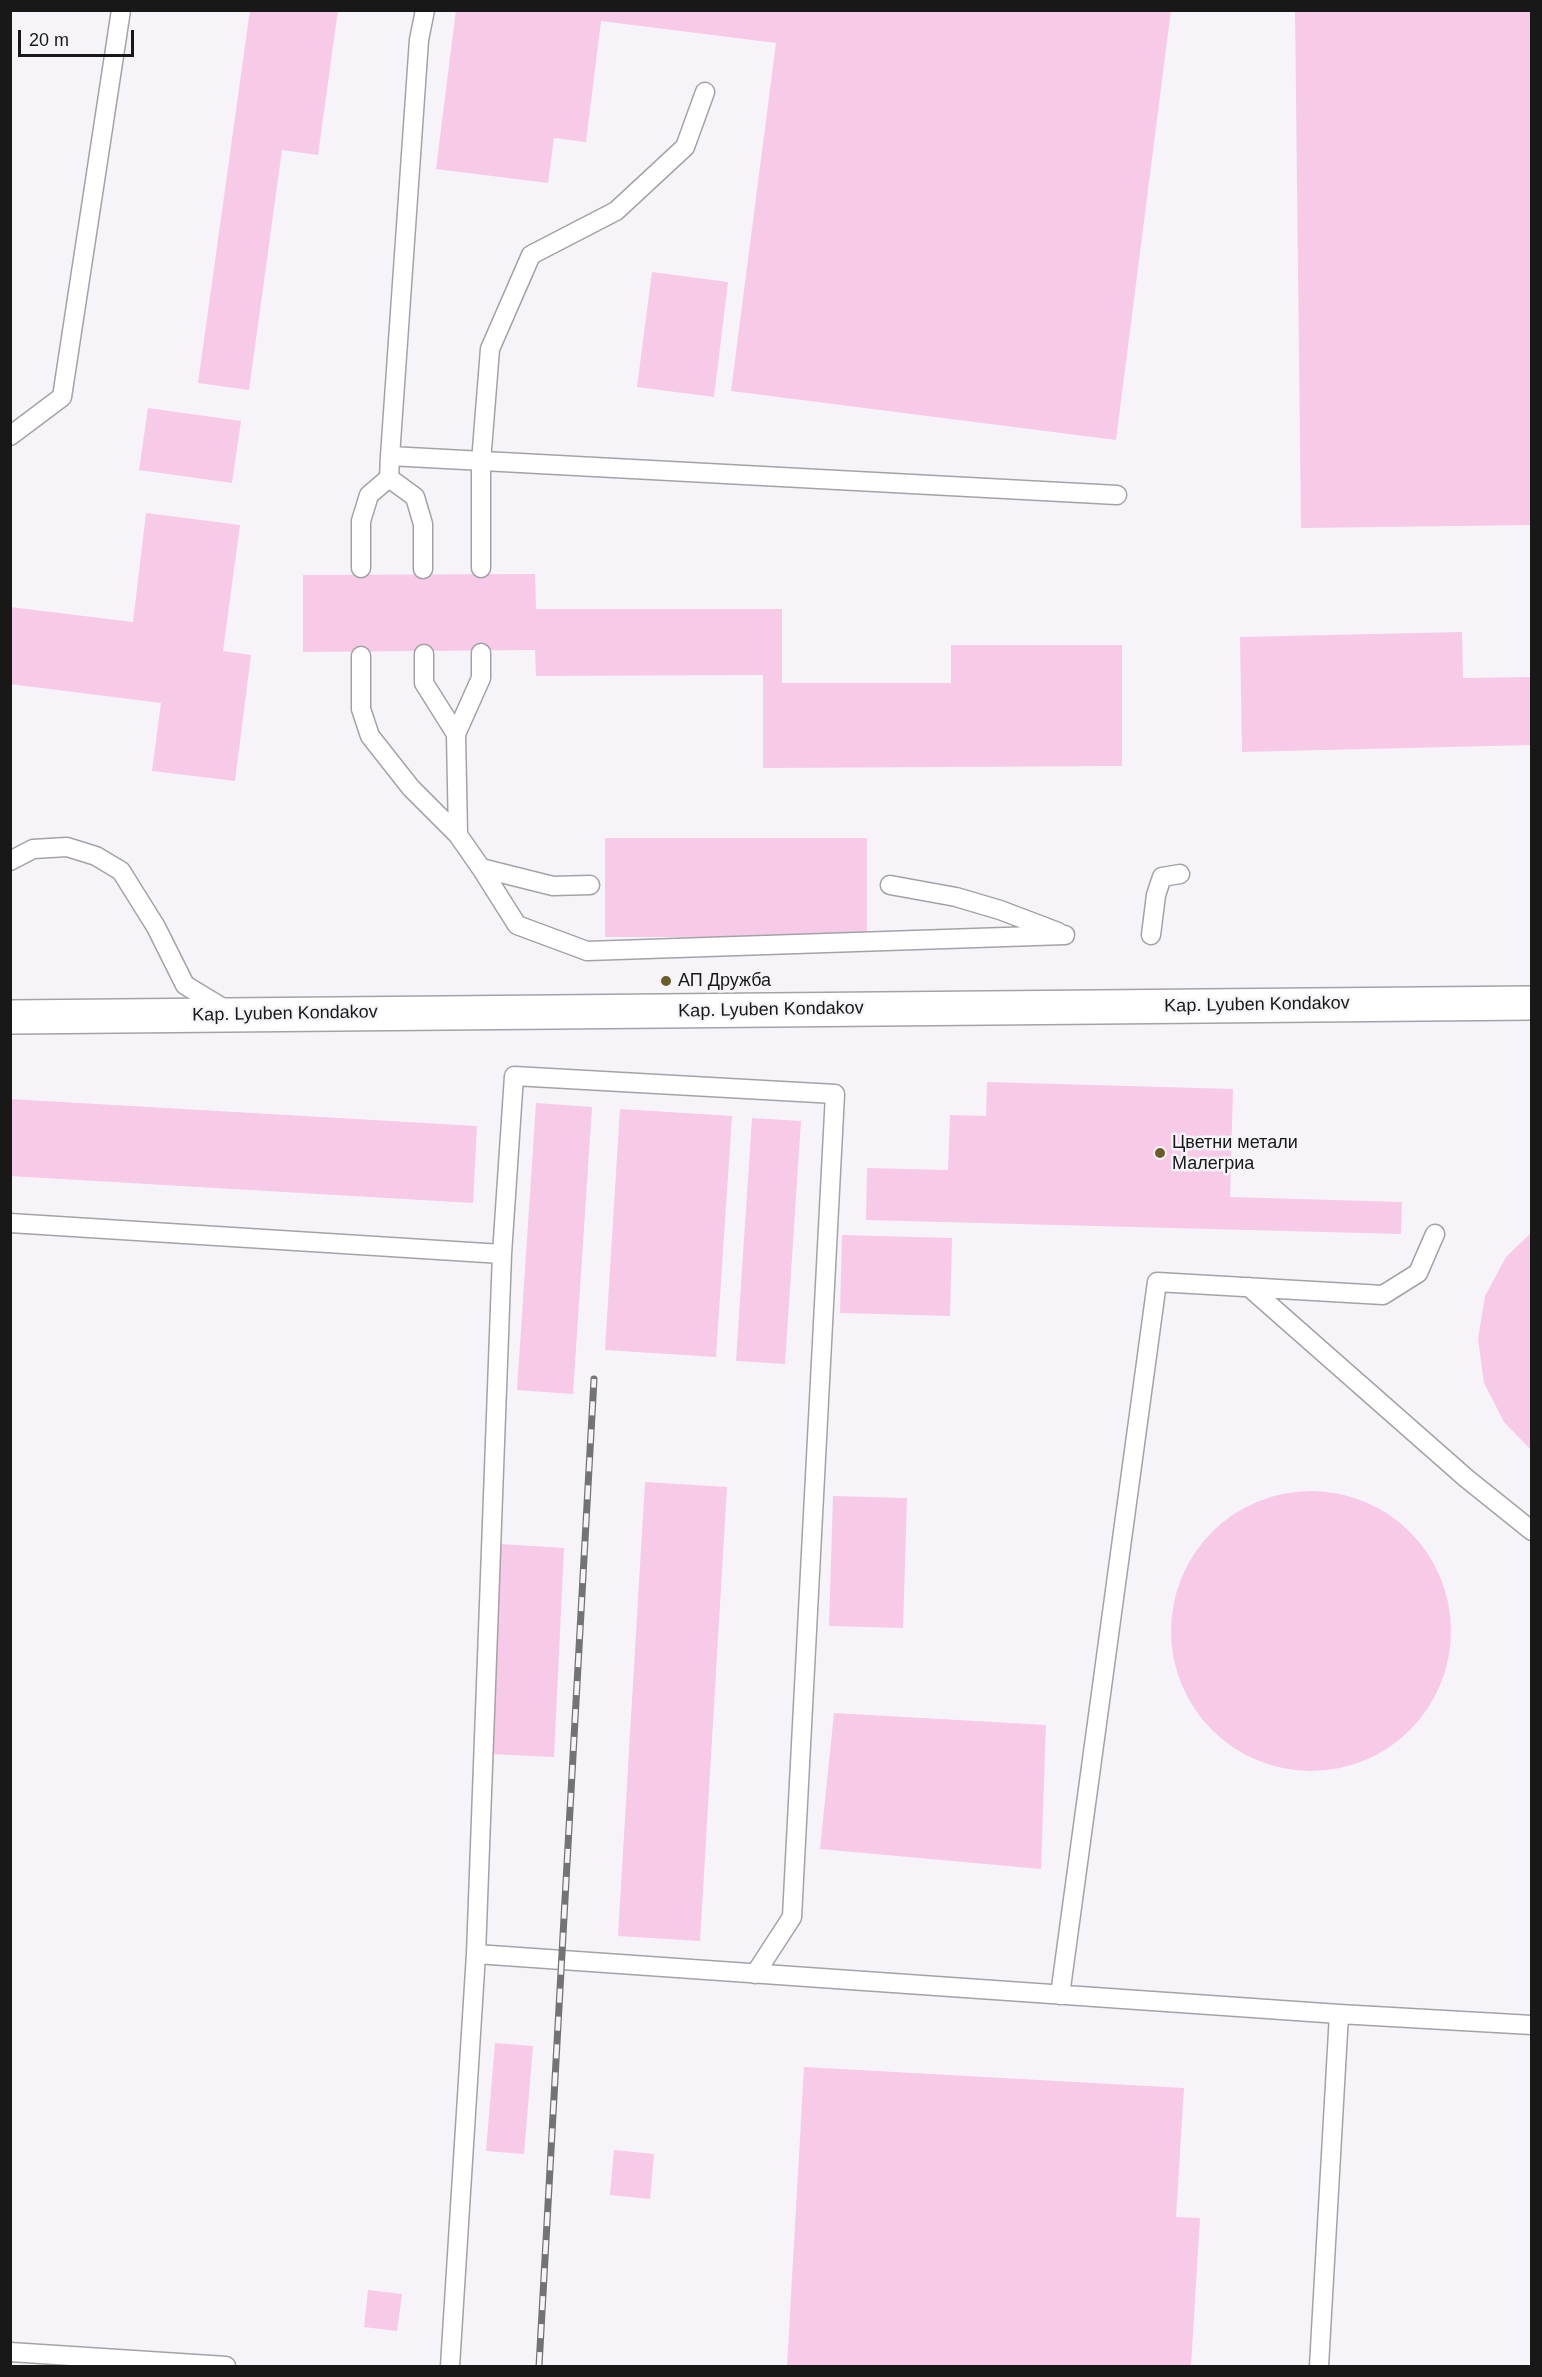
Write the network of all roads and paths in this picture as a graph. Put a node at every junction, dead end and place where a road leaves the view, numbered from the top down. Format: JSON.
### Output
{"nodes":[{"id":1,"x":121,"y":10,"type":"edge"},
{"id":2,"x":425,"y":10,"type":"edge"},
{"id":3,"x":705,"y":92,"type":"dead end"},
{"id":4,"x":10,"y":436,"type":"edge"},
{"id":5,"x":390,"y":456,"type":"junction"},
{"id":6,"x":481,"y":462,"type":"junction"},
{"id":7,"x":389,"y":478,"type":"junction"},
{"id":8,"x":1116,"y":495,"type":"dead end"},
{"id":9,"x":361,"y":568,"type":"dead end"},
{"id":10,"x":481,"y":568,"type":"dead end"},
{"id":11,"x":423,"y":569,"type":"dead end"},
{"id":12,"x":481,"y":653,"type":"dead end"},
{"id":13,"x":424,"y":654,"type":"dead end"},
{"id":14,"x":361,"y":656,"type":"dead end"},
{"id":15,"x":456,"y":734,"type":"junction"},
{"id":16,"x":458,"y":835,"type":"junction"},
{"id":17,"x":10,"y":861,"type":"edge"},
{"id":18,"x":481,"y":868,"type":"junction"},
{"id":19,"x":1180,"y":874,"type":"dead end"},
{"id":20,"x":590,"y":885,"type":"dead end"},
{"id":21,"x":891,"y":885,"type":"dead end"},
{"id":22,"x":1150,"y":935,"type":"dead end"},
{"id":23,"x":1532,"y":1003,"type":"edge"},
{"id":24,"x":234,"y":1015,"type":"junction"},
{"id":25,"x":10,"y":1017,"type":"edge"},
{"id":26,"x":10,"y":1223,"type":"edge"},
{"id":27,"x":1435,"y":1234,"type":"dead end"},
{"id":28,"x":502,"y":1254,"type":"junction"},
{"id":29,"x":1249,"y":1287,"type":"junction"},
{"id":30,"x":1532,"y":1532,"type":"edge"},
{"id":31,"x":476,"y":1954,"type":"junction"},
{"id":32,"x":755,"y":1974,"type":"junction"},
{"id":33,"x":1060,"y":1995,"type":"junction"},
{"id":34,"x":1339,"y":2014,"type":"junction"},
{"id":35,"x":1532,"y":2025,"type":"edge"},
{"id":36,"x":10,"y":2352,"type":"edge"},
{"id":37,"x":226,"y":2367,"type":"edge"},
{"id":38,"x":450,"y":2367,"type":"edge"},
{"id":39,"x":1319,"y":2367,"type":"edge"}],
"edges":[{"from":1,"to":4,"type":"lane"},
{"from":2,"to":5,"type":"lane"},
{"from":3,"to":6,"type":"lane"},
{"from":5,"to":6,"type":"lane"},
{"from":5,"to":7,"type":"lane"},
{"from":6,"to":8,"type":"lane"},
{"from":6,"to":10,"type":"lane"},
{"from":7,"to":9,"type":"lane"},
{"from":7,"to":11,"type":"lane"},
{"from":12,"to":15,"type":"lane"},
{"from":13,"to":15,"type":"lane"},
{"from":14,"to":16,"type":"lane"},
{"from":15,"to":16,"type":"lane"},
{"from":16,"to":18,"type":"lane"},
{"from":17,"to":24,"type":"lane"},
{"from":18,"to":20,"type":"lane"},
{"from":18,"to":21,"type":"lane"},
{"from":19,"to":22,"type":"lane"},
{"from":23,"to":24,"type":"street","name":"Kap. Lyuben Kondakov"},
{"from":24,"to":25,"type":"street","name":"Kap. Lyuben Kondakov"},
{"from":26,"to":28,"type":"lane"},
{"from":27,"to":29,"type":"lane"},
{"from":28,"to":31,"type":"lane"},
{"from":28,"to":32,"type":"lane"},
{"from":29,"to":30,"type":"lane"},
{"from":29,"to":33,"type":"lane"},
{"from":31,"to":32,"type":"lane"},
{"from":31,"to":38,"type":"lane"},
{"from":32,"to":33,"type":"lane"},
{"from":33,"to":34,"type":"lane"},
{"from":34,"to":35,"type":"lane"},
{"from":34,"to":39,"type":"lane"},
{"from":36,"to":37,"type":"lane"}]}
